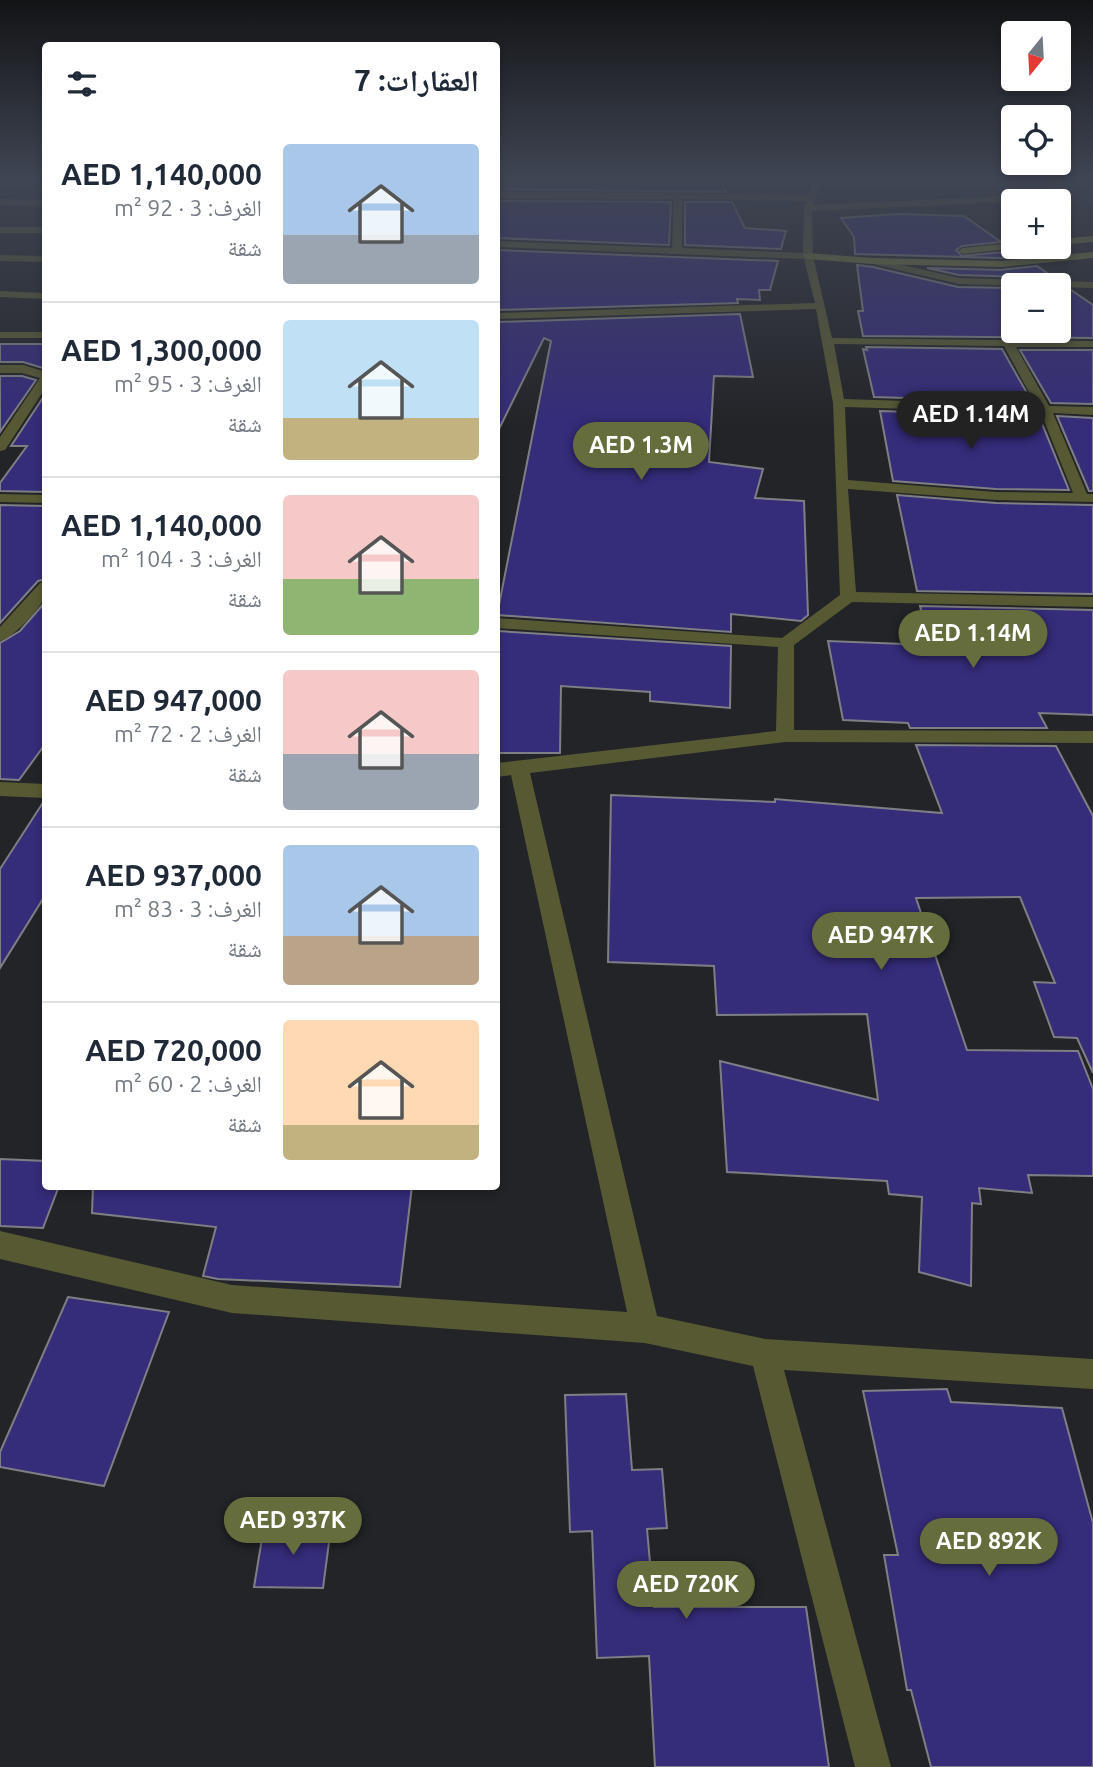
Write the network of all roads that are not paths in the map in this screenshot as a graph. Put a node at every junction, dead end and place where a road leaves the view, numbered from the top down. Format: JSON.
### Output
{"nodes":[{"id":1,"x":809,"y":260,"type":"edge"},
{"id":2,"x":865,"y":260,"type":"edge"},
{"id":3,"x":877,"y":260,"type":"edge"},
{"id":4,"x":1037,"y":260,"type":"edge"},
{"id":5,"x":872,"y":261,"type":"junction"},
{"id":6,"x":1093,"y":285,"type":"edge"},
{"id":7,"x":0,"y":294,"type":"edge"},
{"id":8,"x":42,"y":296,"type":"edge"},
{"id":9,"x":821,"y":306,"type":"junction"},
{"id":10,"x":500,"y":316,"type":"edge"},
{"id":11,"x":0,"y":335,"type":"edge"},
{"id":12,"x":42,"y":335,"type":"edge"},
{"id":13,"x":827,"y":341,"type":"junction"},
{"id":14,"x":1001,"y":343,"type":"edge"},
{"id":15,"x":1008,"y":343,"type":"joint"},
{"id":16,"x":1093,"y":344,"type":"edge"},
{"id":17,"x":0,"y":369,"type":"edge"},
{"id":18,"x":42,"y":376,"type":"edge"},
{"id":19,"x":42,"y":383,"type":"edge"},
{"id":20,"x":839,"y":403,"type":"junction"},
{"id":21,"x":1044,"y":408,"type":"junction"},
{"id":22,"x":1093,"y":411,"type":"edge"},
{"id":23,"x":0,"y":447,"type":"edge"},
{"id":24,"x":841,"y":484,"type":"junction"},
{"id":25,"x":0,"y":498,"type":"edge"},
{"id":26,"x":1088,"y":498,"type":"edge"},
{"id":27,"x":42,"y":499,"type":"edge"},
{"id":28,"x":42,"y":591,"type":"edge"},
{"id":29,"x":848,"y":597,"type":"junction"},
{"id":30,"x":1093,"y":602,"type":"edge"},
{"id":31,"x":500,"y":623,"type":"edge"},
{"id":32,"x":0,"y":636,"type":"edge"},
{"id":33,"x":786,"y":643,"type":"junction"},
{"id":34,"x":785,"y":736,"type":"junction"},
{"id":35,"x":1093,"y":737,"type":"edge"},
{"id":36,"x":508,"y":769,"type":"edge"},
{"id":37,"x":0,"y":789,"type":"edge"},
{"id":38,"x":42,"y":791,"type":"edge"},
{"id":39,"x":0,"y":1244,"type":"edge"},
{"id":40,"x":645,"y":1328,"type":"junction"},
{"id":41,"x":765,"y":1354,"type":"junction"},
{"id":42,"x":1093,"y":1374,"type":"edge"},
{"id":43,"x":873,"y":1767,"type":"edge"}],
"edges":[{"from":1,"to":9,"type":"street"},
{"from":2,"to":5,"type":"street"},
{"from":3,"to":5,"type":"street"},
{"from":4,"to":5,"type":"street"},
{"from":5,"to":6,"type":"street"},
{"from":7,"to":8,"type":"street"},
{"from":9,"to":10,"type":"street"},
{"from":9,"to":13,"type":"street"},
{"from":11,"to":12,"type":"street"},
{"from":13,"to":14,"type":"street"},
{"from":13,"to":20,"type":"street"},
{"from":15,"to":16,"type":"street"},
{"from":15,"to":21,"type":"street"},
{"from":17,"to":18,"type":"street"},
{"from":19,"to":23,"type":"street"},
{"from":20,"to":21,"type":"street"},
{"from":20,"to":24,"type":"street"},
{"from":21,"to":22,"type":"street"},
{"from":21,"to":26,"type":"street"},
{"from":24,"to":26,"type":"street"},
{"from":24,"to":29,"type":"street"},
{"from":25,"to":27,"type":"street"},
{"from":28,"to":32,"type":"street"},
{"from":29,"to":30,"type":"street"},
{"from":29,"to":33,"type":"street"},
{"from":31,"to":33,"type":"street"},
{"from":33,"to":34,"type":"street"},
{"from":34,"to":35,"type":"street"},
{"from":34,"to":36,"type":"street"},
{"from":36,"to":40,"type":"street"},
{"from":37,"to":38,"type":"street"},
{"from":39,"to":40,"type":"street"},
{"from":40,"to":41,"type":"street"},
{"from":41,"to":42,"type":"street"},
{"from":41,"to":43,"type":"street"}]}
